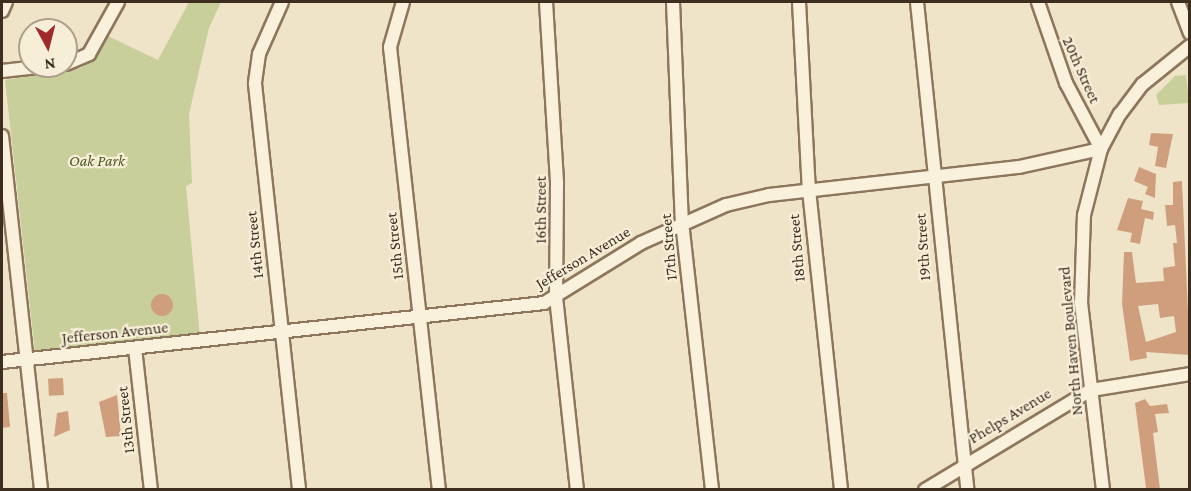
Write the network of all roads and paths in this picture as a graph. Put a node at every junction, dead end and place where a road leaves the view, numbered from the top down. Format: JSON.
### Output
{"nodes":[{"id":1,"x":6,"y":2,"type":"edge"},
{"id":2,"x":118,"y":2,"type":"edge"},
{"id":3,"x":282,"y":2,"type":"edge"},
{"id":4,"x":403,"y":2,"type":"edge"},
{"id":5,"x":546,"y":2,"type":"edge"},
{"id":6,"x":673,"y":2,"type":"edge"},
{"id":7,"x":799,"y":2,"type":"edge"},
{"id":8,"x":918,"y":2,"type":"edge"},
{"id":9,"x":1038,"y":2,"type":"edge"},
{"id":10,"x":1178,"y":2,"type":"edge"},
{"id":11,"x":2,"y":11,"type":"edge"},
{"id":12,"x":1190,"y":33,"type":"edge"},
{"id":13,"x":1190,"y":46,"type":"edge"},
{"id":14,"x":78,"y":58,"type":"edge"},
{"id":15,"x":18,"y":69,"type":"edge"},
{"id":16,"x":2,"y":71,"type":"edge"},
{"id":17,"x":2,"y":136,"type":"edge"},
{"id":18,"x":1101,"y":149,"type":"junction"},
{"id":19,"x":936,"y":176,"type":"junction"},
{"id":20,"x":809,"y":190,"type":"junction"},
{"id":21,"x":682,"y":222,"type":"junction"},
{"id":22,"x":556,"y":297,"type":"junction"},
{"id":23,"x":420,"y":316,"type":"junction"},
{"id":24,"x":281,"y":332,"type":"junction"},
{"id":25,"x":135,"y":348,"type":"junction"},
{"id":26,"x":27,"y":360,"type":"junction"},
{"id":27,"x":2,"y":362,"type":"edge"},
{"id":28,"x":1190,"y":374,"type":"edge"},
{"id":29,"x":1091,"y":390,"type":"junction"},
{"id":30,"x":964,"y":464,"type":"junction"},
{"id":31,"x":41,"y":489,"type":"edge"},
{"id":32,"x":151,"y":489,"type":"edge"},
{"id":33,"x":299,"y":489,"type":"edge"},
{"id":34,"x":439,"y":489,"type":"edge"},
{"id":35,"x":576,"y":489,"type":"edge"},
{"id":36,"x":712,"y":489,"type":"edge"},
{"id":37,"x":841,"y":489,"type":"edge"},
{"id":38,"x":925,"y":489,"type":"edge"},
{"id":39,"x":967,"y":489,"type":"edge"},
{"id":40,"x":1103,"y":489,"type":"edge"}],
"edges":[{"from":1,"to":11,"type":"street"},
{"from":2,"to":14,"type":"street"},
{"from":3,"to":24,"type":"street","name":"14th Street"},
{"from":4,"to":23,"type":"street","name":"15th Street"},
{"from":5,"to":22,"type":"street","name":"16th Street"},
{"from":6,"to":21,"type":"street","name":"17th Street"},
{"from":7,"to":20,"type":"street","name":"18th Street"},
{"from":8,"to":19,"type":"street","name":"19th Street"},
{"from":9,"to":18,"type":"street","name":"20th Street"},
{"from":10,"to":12,"type":"street"},
{"from":13,"to":18,"type":"street","name":"North Haven Boulevard"},
{"from":15,"to":16,"type":"street"},
{"from":17,"to":26,"type":"street"},
{"from":18,"to":19,"type":"street","name":"Jefferson Avenue"},
{"from":18,"to":29,"type":"street","name":"North Haven Boulevard"},
{"from":19,"to":20,"type":"street","name":"Jefferson Avenue"},
{"from":19,"to":30,"type":"street","name":"19th Street"},
{"from":20,"to":21,"type":"street","name":"Jefferson Avenue"},
{"from":20,"to":37,"type":"street","name":"18th Street"},
{"from":21,"to":22,"type":"street","name":"Jefferson Avenue"},
{"from":21,"to":36,"type":"street","name":"17th Street"},
{"from":22,"to":23,"type":"street","name":"Jefferson Avenue"},
{"from":22,"to":35,"type":"street","name":"16th Street"},
{"from":23,"to":24,"type":"street","name":"Jefferson Avenue"},
{"from":23,"to":34,"type":"street","name":"15th Street"},
{"from":24,"to":25,"type":"street","name":"Jefferson Avenue"},
{"from":24,"to":33,"type":"street","name":"14th Street"},
{"from":25,"to":26,"type":"street","name":"Jefferson Avenue"},
{"from":25,"to":32,"type":"street","name":"13th Street"},
{"from":26,"to":27,"type":"street","name":"Jefferson Avenue"},
{"from":26,"to":31,"type":"street"},
{"from":28,"to":29,"type":"street","name":"Phelps Avenue"},
{"from":29,"to":30,"type":"street","name":"Phelps Avenue"},
{"from":29,"to":40,"type":"street","name":"North Haven Boulevard"},
{"from":30,"to":38,"type":"street","name":"Phelps Avenue"},
{"from":30,"to":39,"type":"street","name":"19th Street"}]}
